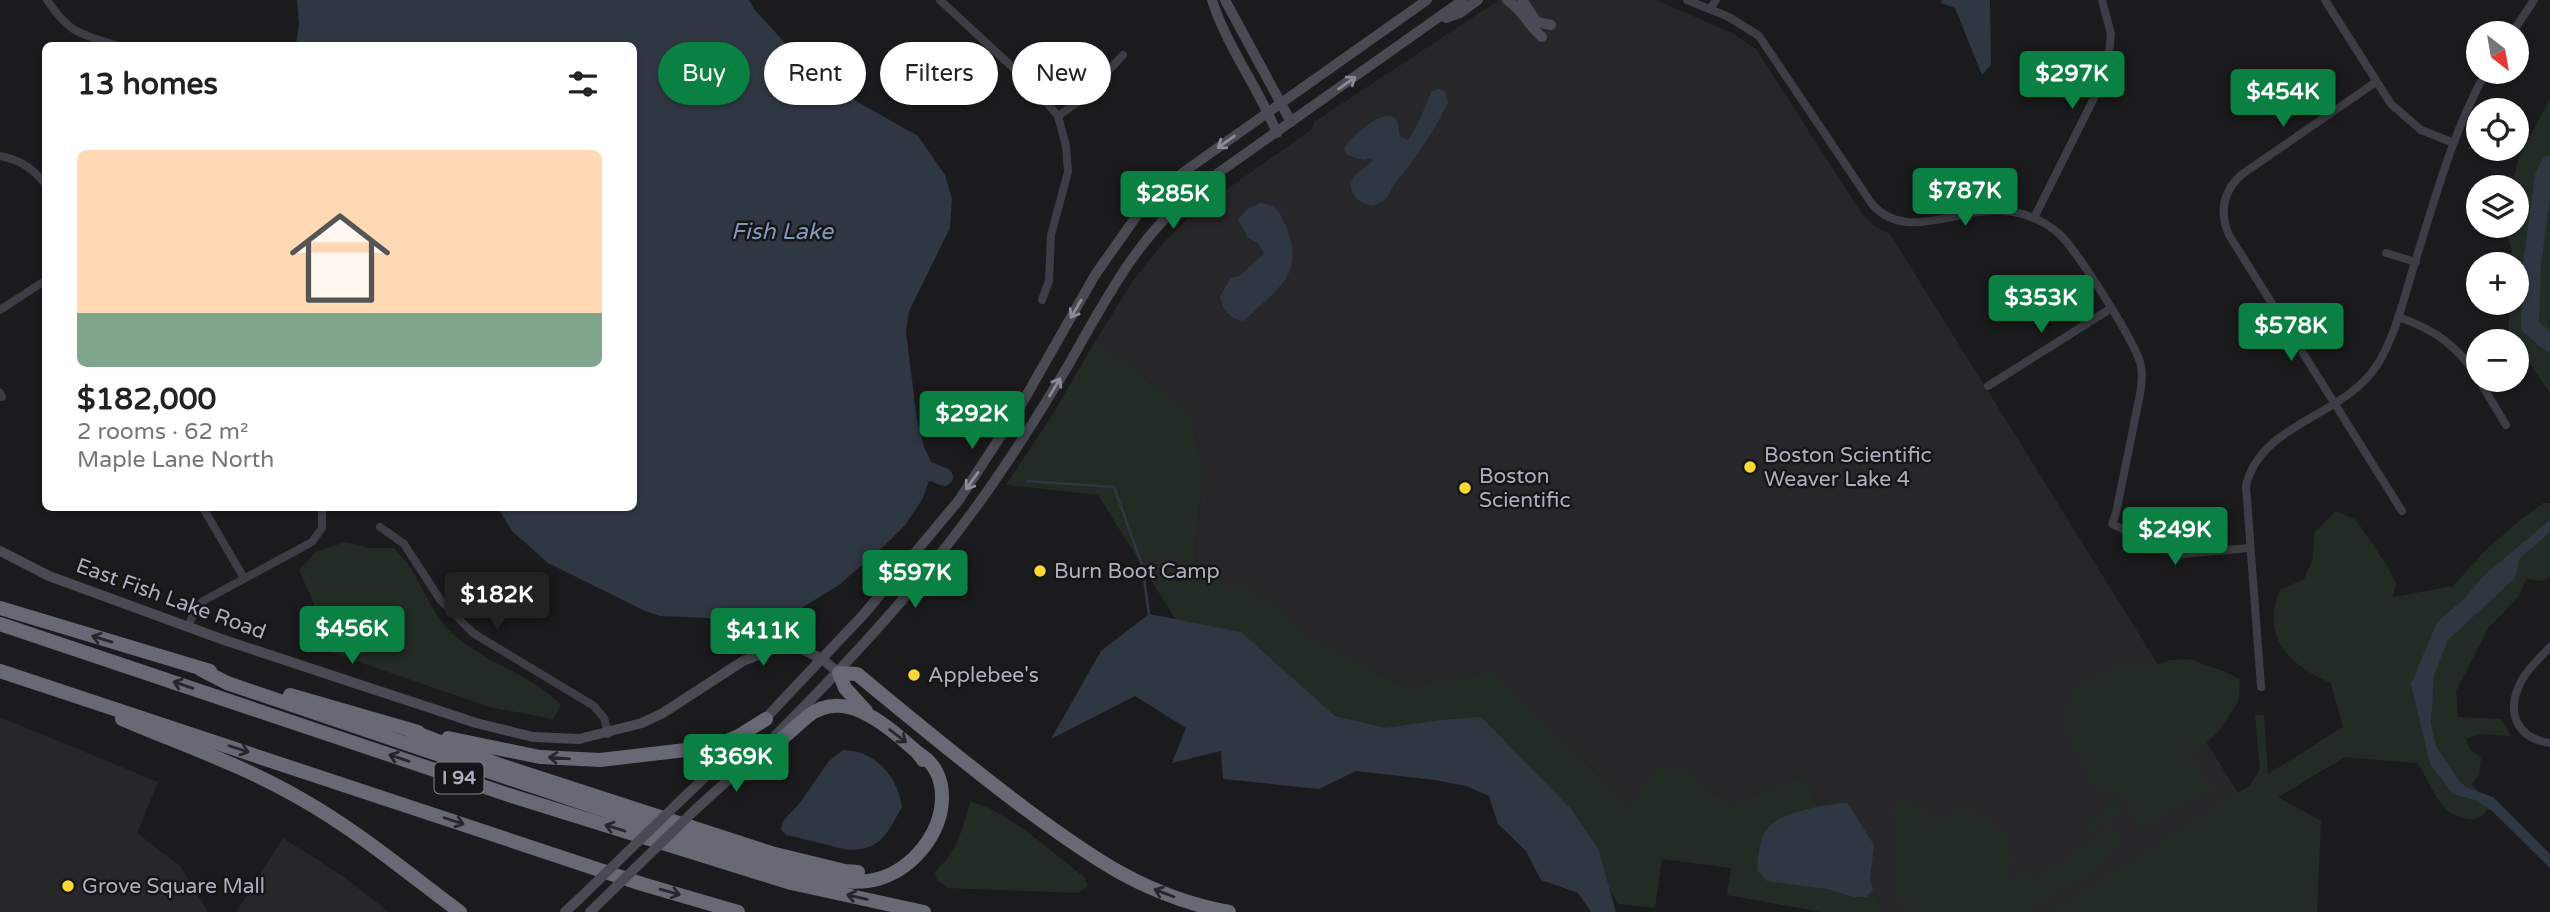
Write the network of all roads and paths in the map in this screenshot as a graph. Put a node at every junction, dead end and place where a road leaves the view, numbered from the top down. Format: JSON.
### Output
{"nodes":[{"id":1,"x":47,"y":0,"type":"edge"},
{"id":2,"x":940,"y":0,"type":"edge"},
{"id":3,"x":1212,"y":0,"type":"edge"},
{"id":4,"x":1225,"y":0,"type":"edge"},
{"id":5,"x":1427,"y":0,"type":"edge"},
{"id":6,"x":1464,"y":0,"type":"edge"},
{"id":7,"x":1478,"y":0,"type":"edge"},
{"id":8,"x":1507,"y":0,"type":"edge"},
{"id":9,"x":1522,"y":0,"type":"edge"},
{"id":10,"x":1687,"y":0,"type":"edge"},
{"id":11,"x":1716,"y":0,"type":"edge"},
{"id":12,"x":2102,"y":0,"type":"edge"},
{"id":13,"x":2325,"y":0,"type":"edge"},
{"id":14,"x":2534,"y":0,"type":"edge"},
{"id":15,"x":1710,"y":9,"type":"junction"},
{"id":16,"x":2520,"y":21,"type":"edge"},
{"id":17,"x":1430,"y":24,"type":"junction"},
{"id":18,"x":1551,"y":25,"type":"dead end"},
{"id":19,"x":1542,"y":37,"type":"dead end"},
{"id":20,"x":104,"y":42,"type":"edge"},
{"id":21,"x":1123,"y":55,"type":"dead end"},
{"id":22,"x":2375,"y":82,"type":"junction"},
{"id":23,"x":2480,"y":84,"type":"edge"},
{"id":24,"x":1282,"y":103,"type":"junction"},
{"id":25,"x":1268,"y":112,"type":"junction"},
{"id":26,"x":1058,"y":116,"type":"junction"},
{"id":27,"x":1291,"y":122,"type":"junction"},
{"id":28,"x":1277,"y":133,"type":"junction"},
{"id":29,"x":2454,"y":143,"type":"junction"},
{"id":30,"x":0,"y":156,"type":"edge"},
{"id":31,"x":42,"y":180,"type":"edge"},
{"id":32,"x":2034,"y":218,"type":"junction"},
{"id":33,"x":2386,"y":253,"type":"dead end"},
{"id":34,"x":2416,"y":262,"type":"junction"},
{"id":35,"x":42,"y":283,"type":"edge"},
{"id":36,"x":1042,"y":300,"type":"dead end"},
{"id":37,"x":2110,"y":309,"type":"junction"},
{"id":38,"x":0,"y":310,"type":"edge"},
{"id":39,"x":2398,"y":317,"type":"junction"},
{"id":40,"x":2466,"y":361,"type":"edge"},
{"id":41,"x":1988,"y":386,"type":"dead end"},
{"id":42,"x":2486,"y":392,"type":"edge"},
{"id":43,"x":2334,"y":404,"type":"junction"},
{"id":44,"x":2506,"y":425,"type":"dead end"},
{"id":45,"x":205,"y":511,"type":"edge"},
{"id":46,"x":322,"y":511,"type":"edge"},
{"id":47,"x":2402,"y":511,"type":"dead end"},
{"id":48,"x":380,"y":527,"type":"dead end"},
{"id":49,"x":2250,"y":548,"type":"junction"},
{"id":50,"x":0,"y":551,"type":"edge"},
{"id":51,"x":244,"y":579,"type":"junction"},
{"id":52,"x":0,"y":608,"type":"edge"},
{"id":53,"x":0,"y":624,"type":"edge"},
{"id":54,"x":188,"y":627,"type":"junction"},
{"id":55,"x":2550,"y":647,"type":"edge"},
{"id":56,"x":822,"y":659,"type":"junction"},
{"id":57,"x":200,"y":668,"type":"junction"},
{"id":58,"x":0,"y":671,"type":"edge"},
{"id":59,"x":839,"y":673,"type":"junction"},
{"id":60,"x":34,"y":682,"type":"junction"},
{"id":61,"x":2261,"y":687,"type":"dead end"},
{"id":62,"x":873,"y":717,"type":"junction"},
{"id":63,"x":766,"y":719,"type":"junction"},
{"id":64,"x":409,"y":730,"type":"junction"},
{"id":65,"x":608,"y":734,"type":"junction"},
{"id":66,"x":2550,"y":743,"type":"edge"},
{"id":67,"x":918,"y":753,"type":"junction"},
{"id":68,"x":756,"y":755,"type":"junction"},
{"id":69,"x":567,"y":910,"type":"edge"},
{"id":70,"x":460,"y":912,"type":"edge"},
{"id":71,"x":590,"y":912,"type":"edge"},
{"id":72,"x":738,"y":912,"type":"edge"},
{"id":73,"x":924,"y":912,"type":"edge"},
{"id":74,"x":1229,"y":912,"type":"edge"}],
"edges":[{"from":1,"to":20,"type":"street"},
{"from":2,"to":26,"type":"street"},
{"from":3,"to":25,"type":"main road"},
{"from":4,"to":24,"type":"main road"},
{"from":5,"to":24,"type":"main road"},
{"from":6,"to":17,"type":"main road"},
{"from":7,"to":17,"type":"main road"},
{"from":8,"to":19,"type":"main road"},
{"from":9,"to":18,"type":"main road"},
{"from":10,"to":15,"type":"street"},
{"from":11,"to":15,"type":"street"},
{"from":12,"to":32,"type":"street"},
{"from":13,"to":22,"type":"street"},
{"from":14,"to":16,"type":"street"},
{"from":15,"to":32,"type":"street"},
{"from":27,"to":17,"type":"main road","one_way":true},
{"from":21,"to":26,"type":"street"},
{"from":22,"to":29,"type":"street"},
{"from":22,"to":43,"type":"street"},
{"from":23,"to":29,"type":"street"},
{"from":24,"to":25,"type":"main road"},
{"from":24,"to":27,"type":"main road"},
{"from":25,"to":28,"type":"main road"},
{"from":25,"to":56,"type":"main road","one_way":true},
{"from":26,"to":36,"type":"street"},
{"from":27,"to":28,"type":"main road"},
{"from":59,"to":28,"type":"main road","one_way":true},
{"from":29,"to":34,"type":"street"},
{"from":30,"to":31,"type":"street"},
{"from":32,"to":37,"type":"street"},
{"from":33,"to":34,"type":"street"},
{"from":34,"to":39,"type":"street"},
{"from":35,"to":38,"type":"street"},
{"from":37,"to":41,"type":"street"},
{"from":37,"to":49,"type":"street"},
{"from":39,"to":40,"type":"street"},
{"from":39,"to":43,"type":"street"},
{"from":42,"to":44,"type":"street"},
{"from":43,"to":47,"type":"street"},
{"from":43,"to":49,"type":"street"},
{"from":45,"to":51,"type":"street"},
{"from":46,"to":51,"type":"street"},
{"from":48,"to":65,"type":"street"},
{"from":49,"to":61,"type":"street"},
{"from":50,"to":54,"type":"main road","name":"East Fish Lake Road"},
{"from":51,"to":54,"type":"street"},
{"from":57,"to":52,"type":"highway","one_way":true},
{"from":73,"to":53,"type":"highway","number":"I 94","one_way":true},
{"from":54,"to":65,"type":"main road","name":"East Fish Lake Road"},
{"from":55,"to":66,"type":"street"},
{"from":56,"to":59,"type":"main road","name":"East Fish Lake Road"},
{"from":56,"to":63,"type":"main road"},
{"from":56,"to":65,"type":"main road","name":"East Fish Lake Road"},
{"from":57,"to":64,"type":"highway"},
{"from":57,"to":67,"type":"highway"},
{"from":58,"to":60,"type":"highway","number":"I 94"},
{"from":59,"to":62,"type":"highway"},
{"from":59,"to":68,"type":"main road"},
{"from":74,"to":59,"type":"highway","one_way":true},
{"from":60,"to":70,"type":"highway"},
{"from":60,"to":72,"type":"highway","number":"I 94","one_way":true},
{"from":62,"to":67,"type":"highway","one_way":true},
{"from":62,"to":68,"type":"highway"},
{"from":63,"to":64,"type":"highway","one_way":true},
{"from":63,"to":69,"type":"main road","bridge":true},
{"from":64,"to":67,"type":"highway"},
{"from":68,"to":71,"type":"main road","bridge":true}]}
